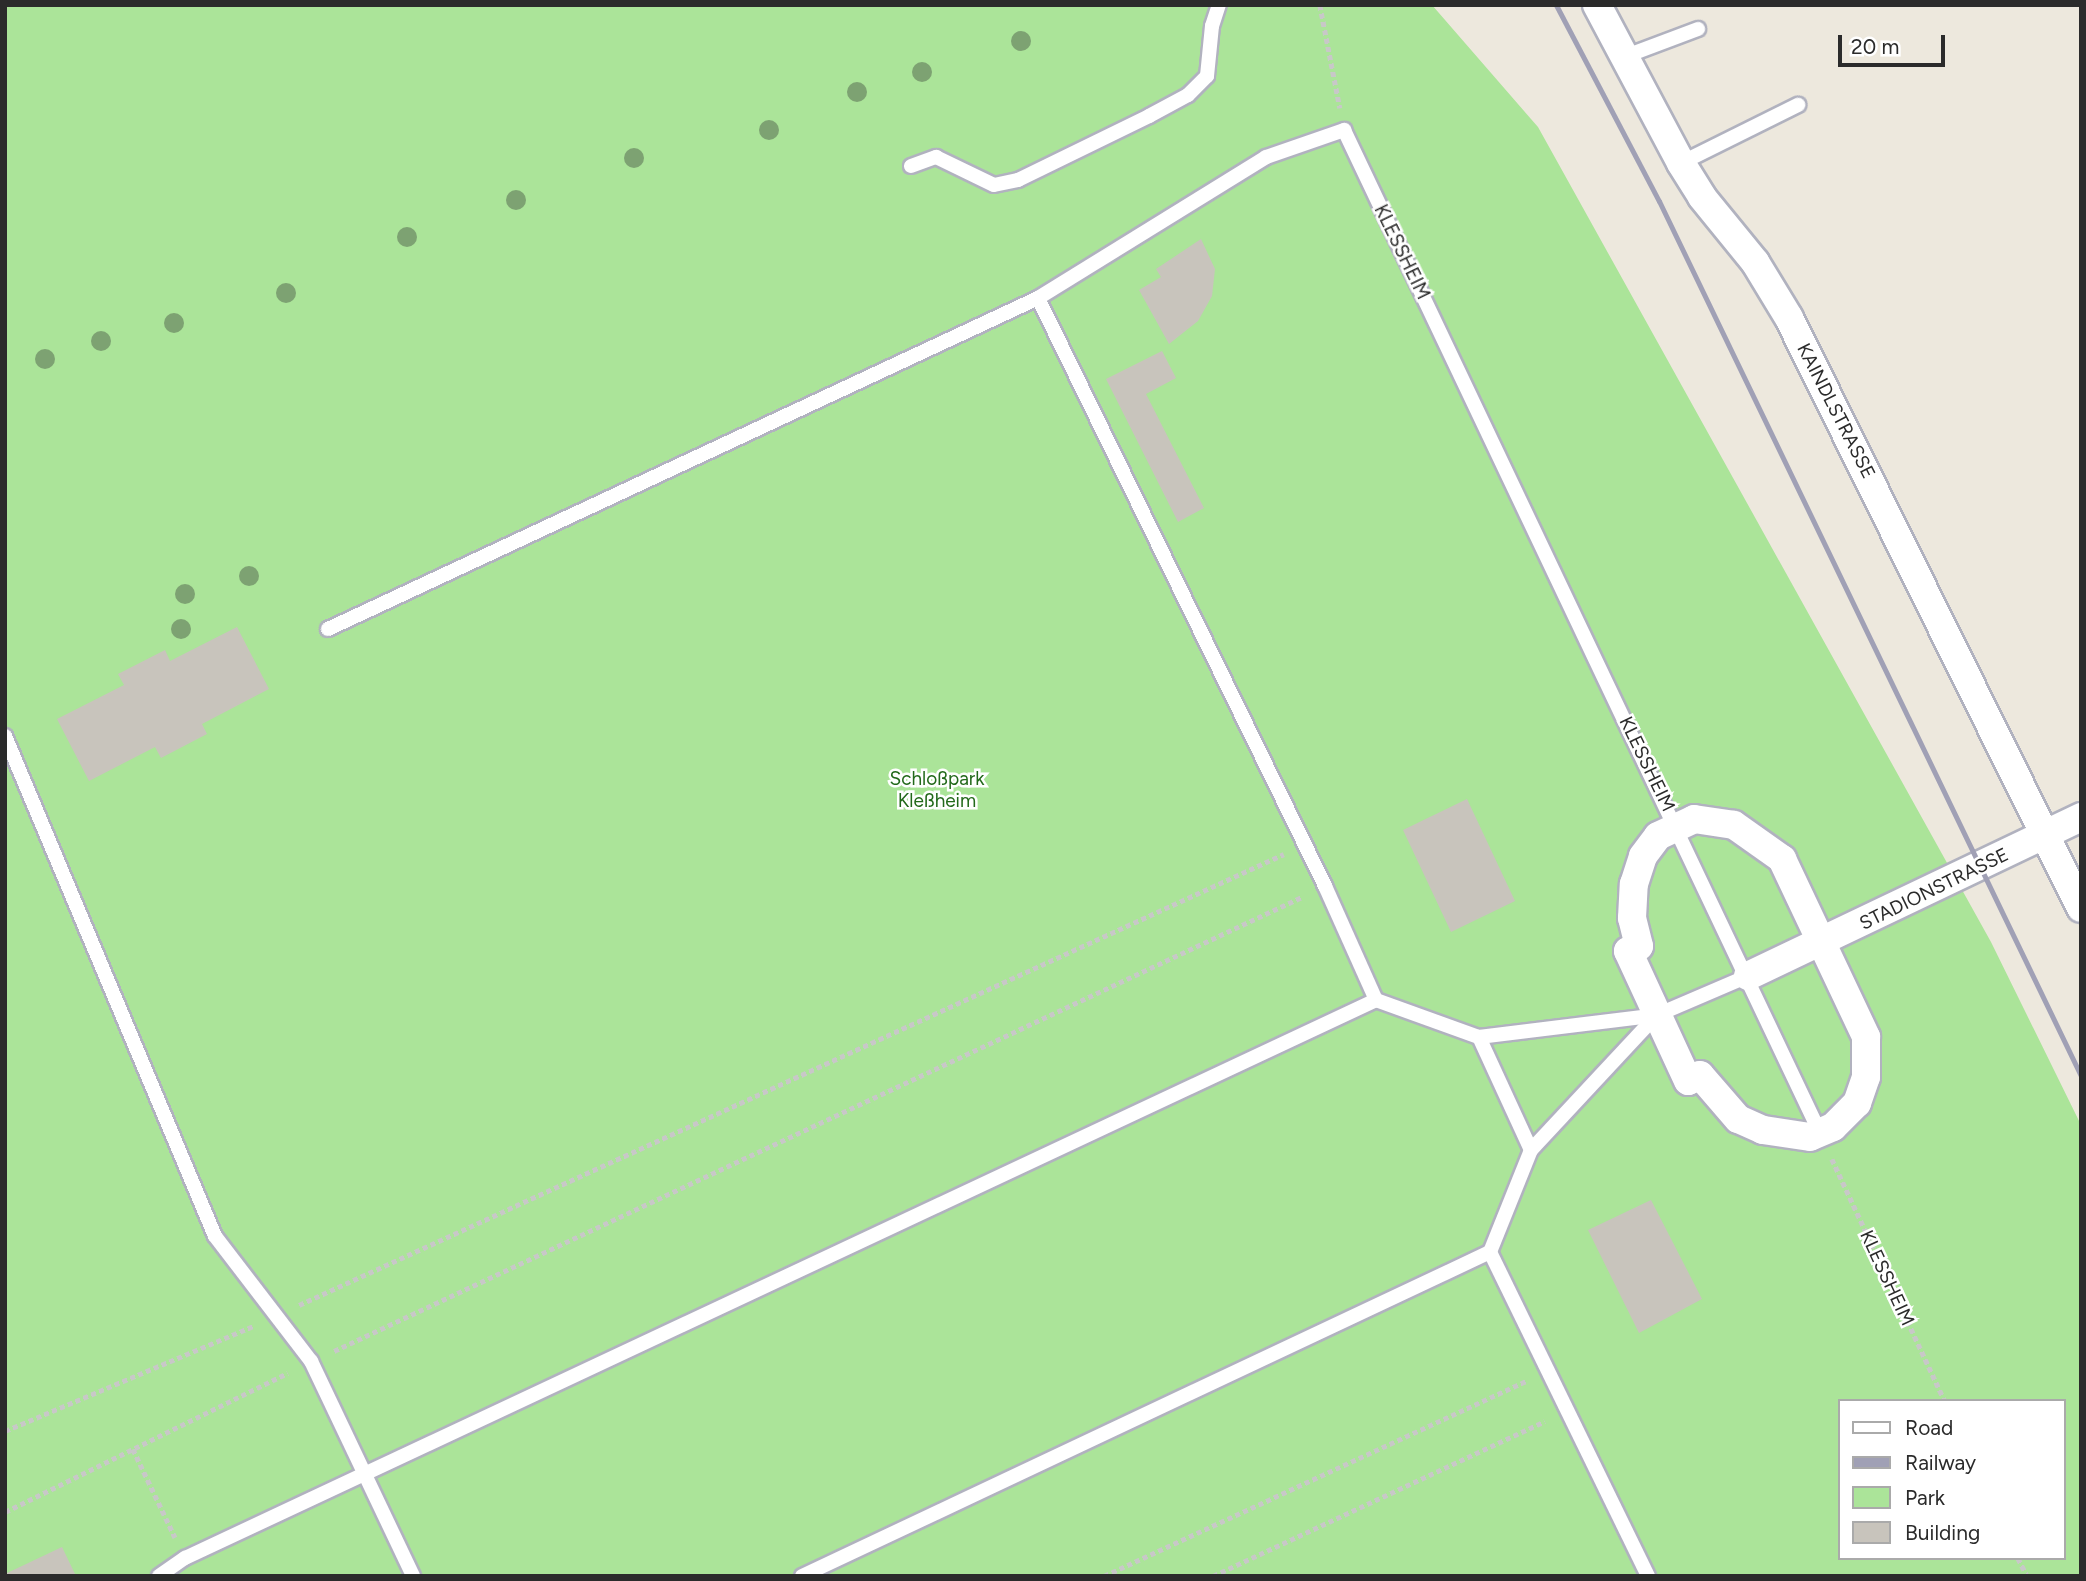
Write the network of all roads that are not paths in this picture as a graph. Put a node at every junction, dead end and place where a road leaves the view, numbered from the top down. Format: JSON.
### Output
{"nodes":[{"id":1,"x":1219,"y":5,"type":"edge"},
{"id":2,"x":1597,"y":5,"type":"edge"},
{"id":3,"x":1698,"y":29,"type":"dead end"},
{"id":4,"x":1626,"y":56,"type":"junction"},
{"id":5,"x":1798,"y":105,"type":"dead end"},
{"id":6,"x":1681,"y":163,"type":"junction"},
{"id":7,"x":911,"y":166,"type":"dead end"},
{"id":8,"x":1038,"y":298,"type":"junction"},
{"id":9,"x":328,"y":629,"type":"dead end"},
{"id":10,"x":5,"y":736,"type":"edge"},
{"id":11,"x":2081,"y":817,"type":"edge"},
{"id":12,"x":1676,"y":825,"type":"junction"},
{"id":13,"x":2045,"y":835,"type":"junction"},
{"id":14,"x":2081,"y":908,"type":"edge"},
{"id":15,"x":1825,"y":942,"type":"junction"},
{"id":16,"x":1748,"y":976,"type":"junction"},
{"id":17,"x":1376,"y":1000,"type":"junction"},
{"id":18,"x":1657,"y":1015,"type":"junction"},
{"id":19,"x":1479,"y":1037,"type":"junction"},
{"id":20,"x":1820,"y":1133,"type":"junction"},
{"id":21,"x":1531,"y":1150,"type":"junction"},
{"id":22,"x":1490,"y":1252,"type":"junction"},
{"id":23,"x":364,"y":1474,"type":"junction"},
{"id":24,"x":159,"y":1576,"type":"edge"},
{"id":25,"x":413,"y":1576,"type":"edge"},
{"id":26,"x":803,"y":1576,"type":"edge"},
{"id":27,"x":1648,"y":1576,"type":"edge"}],
"edges":[{"from":1,"to":7,"type":"lane"},
{"from":2,"to":4,"type":"street","name":"KAINDLSTRASSE"},
{"from":3,"to":4,"type":"lane"},
{"from":4,"to":6,"type":"street","name":"KAINDLSTRASSE"},
{"from":5,"to":6,"type":"lane"},
{"from":6,"to":13,"type":"street","name":"KAINDLSTRASSE"},
{"from":8,"to":9,"type":"lane"},
{"from":8,"to":12,"type":"lane","name":"KLESSHEIM"},
{"from":8,"to":17,"type":"lane"},
{"from":10,"to":23,"type":"lane"},
{"from":11,"to":13,"type":"street","name":"STADIONSTRASSE"},
{"from":12,"to":15,"type":"street"},
{"from":12,"to":16,"type":"lane","name":"KLESSHEIM"},
{"from":12,"to":18,"type":"street"},
{"from":13,"to":14,"type":"street"},
{"from":13,"to":15,"type":"street","name":"STADIONSTRASSE"},
{"from":15,"to":16,"type":"street","name":"STADIONSTRASSE"},
{"from":15,"to":20,"type":"street"},
{"from":16,"to":18,"type":"lane"},
{"from":16,"to":20,"type":"lane","name":"KLESSHEIM"},
{"from":17,"to":19,"type":"lane"},
{"from":17,"to":23,"type":"lane"},
{"from":18,"to":19,"type":"lane"},
{"from":18,"to":20,"type":"street"},
{"from":18,"to":21,"type":"lane"},
{"from":19,"to":21,"type":"lane"},
{"from":21,"to":22,"type":"lane"},
{"from":22,"to":26,"type":"lane"},
{"from":22,"to":27,"type":"lane"},
{"from":23,"to":24,"type":"lane"},
{"from":23,"to":25,"type":"lane"}]}
